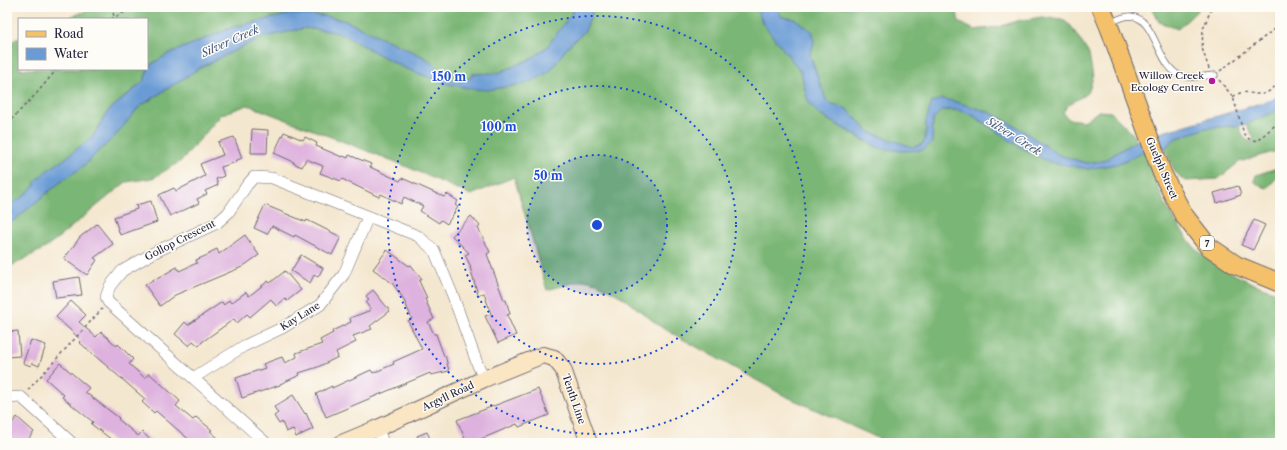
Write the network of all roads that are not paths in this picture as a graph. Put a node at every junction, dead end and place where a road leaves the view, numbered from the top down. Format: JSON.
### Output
{"nodes":[{"id":1,"x":1104,"y":15,"type":"edge"},
{"id":2,"x":1215,"y":75,"type":"road end"},
{"id":3,"x":368,"y":217,"type":"junction"},
{"id":4,"x":1280,"y":283,"type":"edge"},
{"id":5,"x":554,"y":358,"type":"joint"},
{"id":6,"x":193,"y":378,"type":"junction"},
{"id":7,"x":484,"y":379,"type":"junction"},
{"id":8,"x":7,"y":398,"type":"edge"},
{"id":9,"x":381,"y":436,"type":"edge"},
{"id":10,"x":72,"y":443,"type":"edge"},
{"id":11,"x":266,"y":443,"type":"edge"},
{"id":12,"x":342,"y":443,"type":"edge"},
{"id":13,"x":589,"y":443,"type":"edge"}],
"edges":[{"from":1,"to":2,"type":"lane"},
{"from":1,"to":4,"type":"main road","name":"Guelph Street","number":"7"},
{"from":3,"to":6,"type":"street","name":"Kay Lane"},
{"from":3,"to":6,"type":"street","name":"Gollop Crescent"},
{"from":3,"to":7,"type":"street","name":"Gollop Crescent"},
{"from":5,"to":7,"type":"street","name":"Argyll Road"},
{"from":5,"to":13,"type":"street","name":"Tenth Line"},
{"from":6,"to":11,"type":"street"},
{"from":7,"to":9,"type":"street","name":"Argyll Road"},
{"from":8,"to":10,"type":"street"},
{"from":9,"to":12,"type":"street","name":"Argyll Road"}]}
